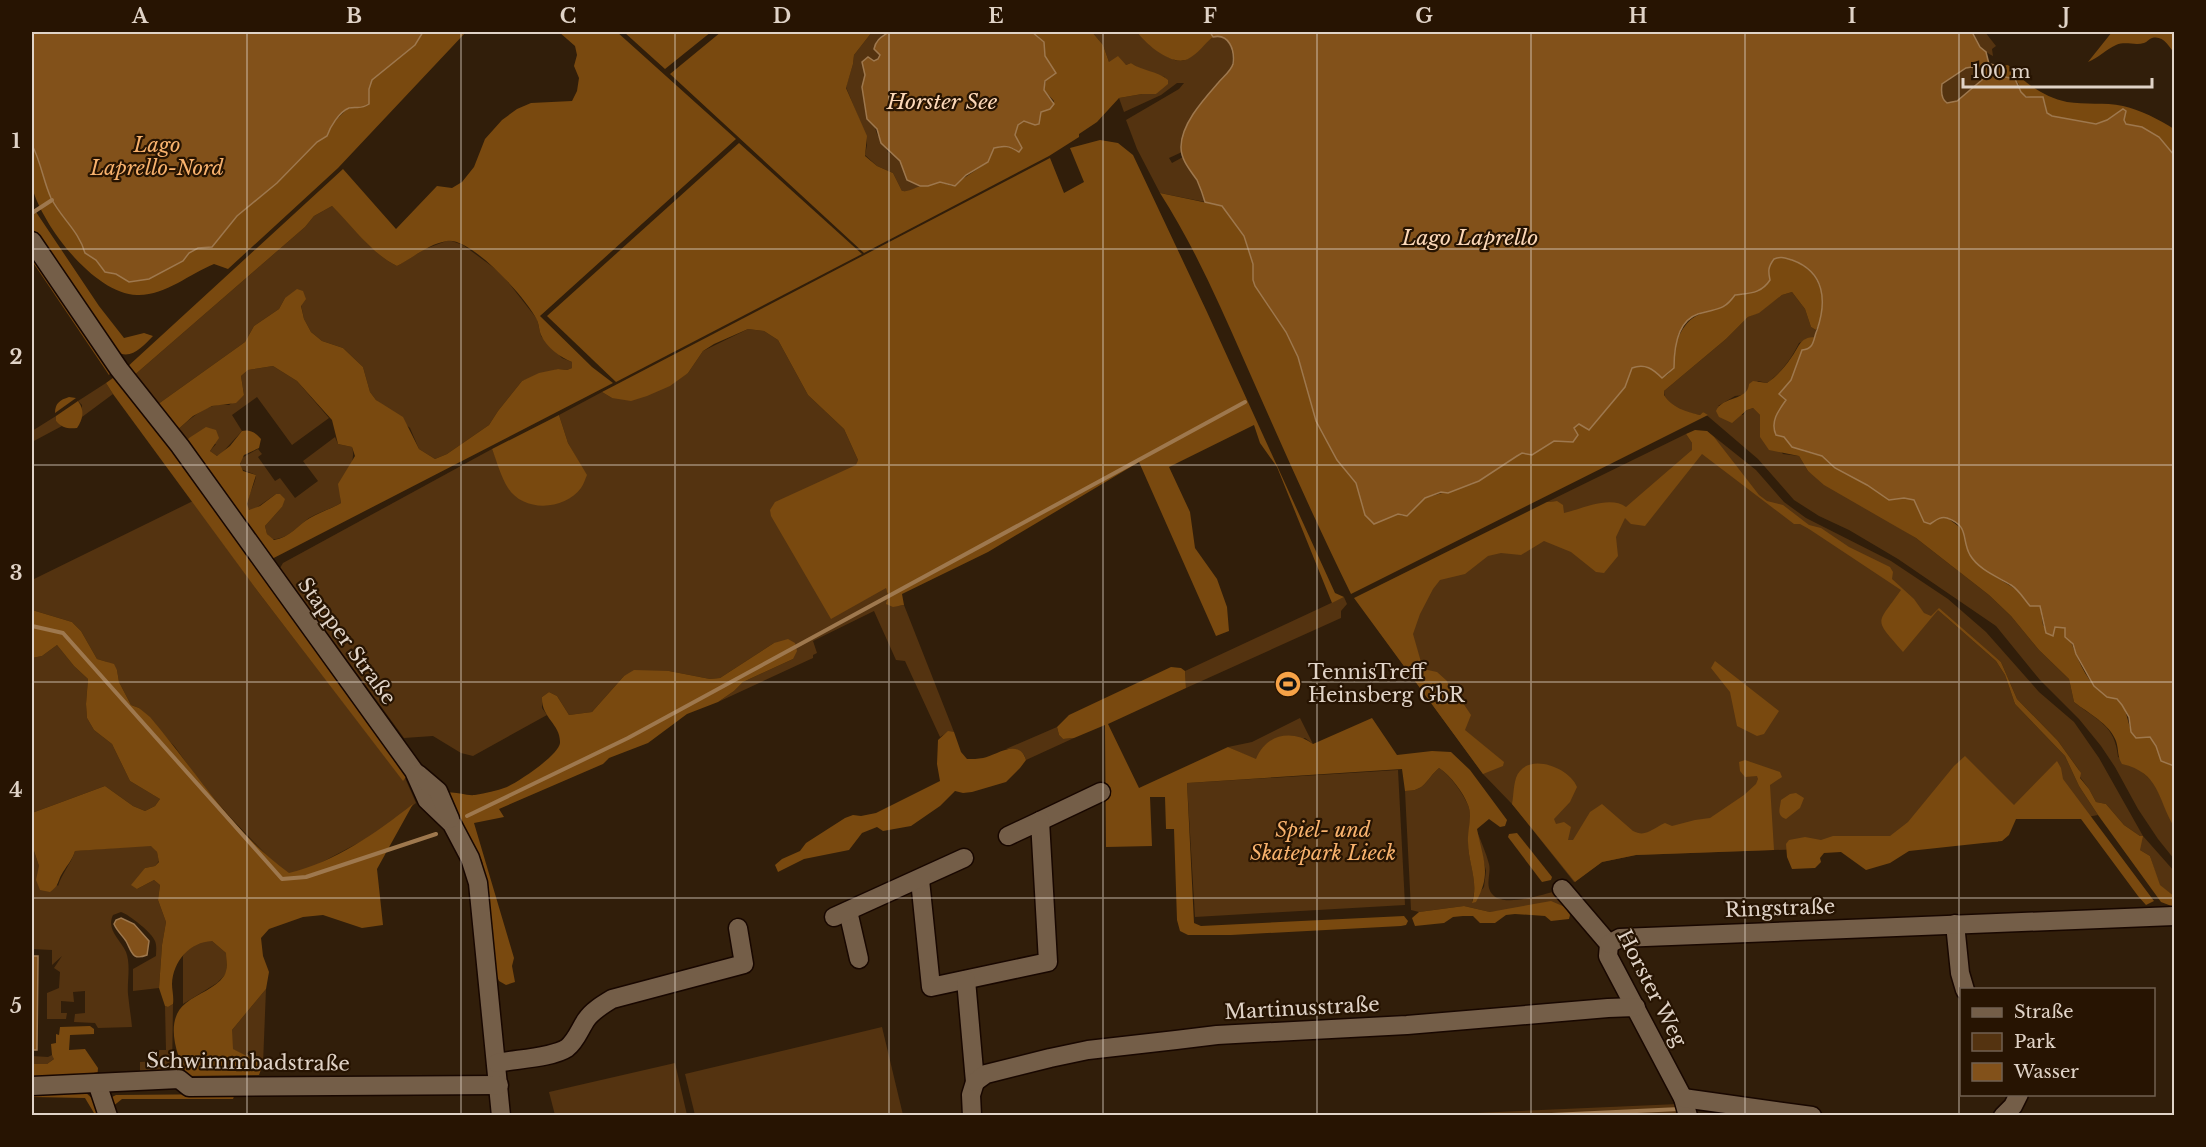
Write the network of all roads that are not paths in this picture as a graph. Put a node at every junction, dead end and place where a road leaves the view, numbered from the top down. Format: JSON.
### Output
{"nodes":[{"id":1,"x":32,"y":241,"type":"edge"},
{"id":2,"x":1101,"y":792,"type":"dead end"},
{"id":3,"x":1040,"y":821,"type":"junction"},
{"id":4,"x":1008,"y":836,"type":"dead end"},
{"id":5,"x":964,"y":858,"type":"dead end"},
{"id":6,"x":920,"y":880,"type":"junction"},
{"id":7,"x":1562,"y":889,"type":"dead end"},
{"id":8,"x":2175,"y":916,"type":"edge"},
{"id":9,"x":1954,"y":924,"type":"junction"},
{"id":10,"x":738,"y":928,"type":"dead end"},
{"id":11,"x":1610,"y":944,"type":"junction"},
{"id":12,"x":859,"y":959,"type":"dead end"},
{"id":13,"x":966,"y":980,"type":"junction"},
{"id":14,"x":1964,"y":988,"type":"edge"},
{"id":15,"x":1636,"y":1007,"type":"junction"},
{"id":16,"x":497,"y":1063,"type":"junction"},
{"id":17,"x":975,"y":1082,"type":"junction"},
{"id":18,"x":96,"y":1083,"type":"junction"},
{"id":19,"x":32,"y":1086,"type":"edge"},
{"id":20,"x":500,"y":1086,"type":"junction"},
{"id":21,"x":2018,"y":1096,"type":"edge"},
{"id":22,"x":1686,"y":1107,"type":"edge"},
{"id":23,"x":108,"y":1116,"type":"edge"},
{"id":24,"x":501,"y":1116,"type":"edge"},
{"id":25,"x":972,"y":1116,"type":"edge"},
{"id":26,"x":1812,"y":1116,"type":"edge"},
{"id":27,"x":2003,"y":1116,"type":"edge"}],
"edges":[{"from":1,"to":16,"type":"street","name":"Stapper Straße"},
{"from":2,"to":3,"type":"street"},
{"from":3,"to":4,"type":"street"},
{"from":3,"to":13,"type":"street"},
{"from":5,"to":6,"type":"street"},
{"from":6,"to":12,"type":"street"},
{"from":6,"to":13,"type":"street"},
{"from":7,"to":11,"type":"street","name":"Horster Weg"},
{"from":8,"to":9,"type":"street","name":"Ringstraße"},
{"from":9,"to":11,"type":"street","name":"Ringstraße"},
{"from":9,"to":14,"type":"street"},
{"from":10,"to":16,"type":"street"},
{"from":11,"to":15,"type":"street","name":"Horster Weg"},
{"from":13,"to":17,"type":"street"},
{"from":15,"to":17,"type":"street","name":"Martinusstraße"},
{"from":15,"to":22,"type":"street","name":"Horster Weg"},
{"from":16,"to":20,"type":"street","name":"Stapper Straße"},
{"from":17,"to":25,"type":"street"},
{"from":18,"to":19,"type":"street","name":"Schwimmbadstraße"},
{"from":18,"to":20,"type":"street","name":"Schwimmbadstraße"},
{"from":18,"to":23,"type":"street"},
{"from":20,"to":24,"type":"street","name":"Stapper Straße"},
{"from":21,"to":27,"type":"street"},
{"from":22,"to":26,"type":"street"}]}
